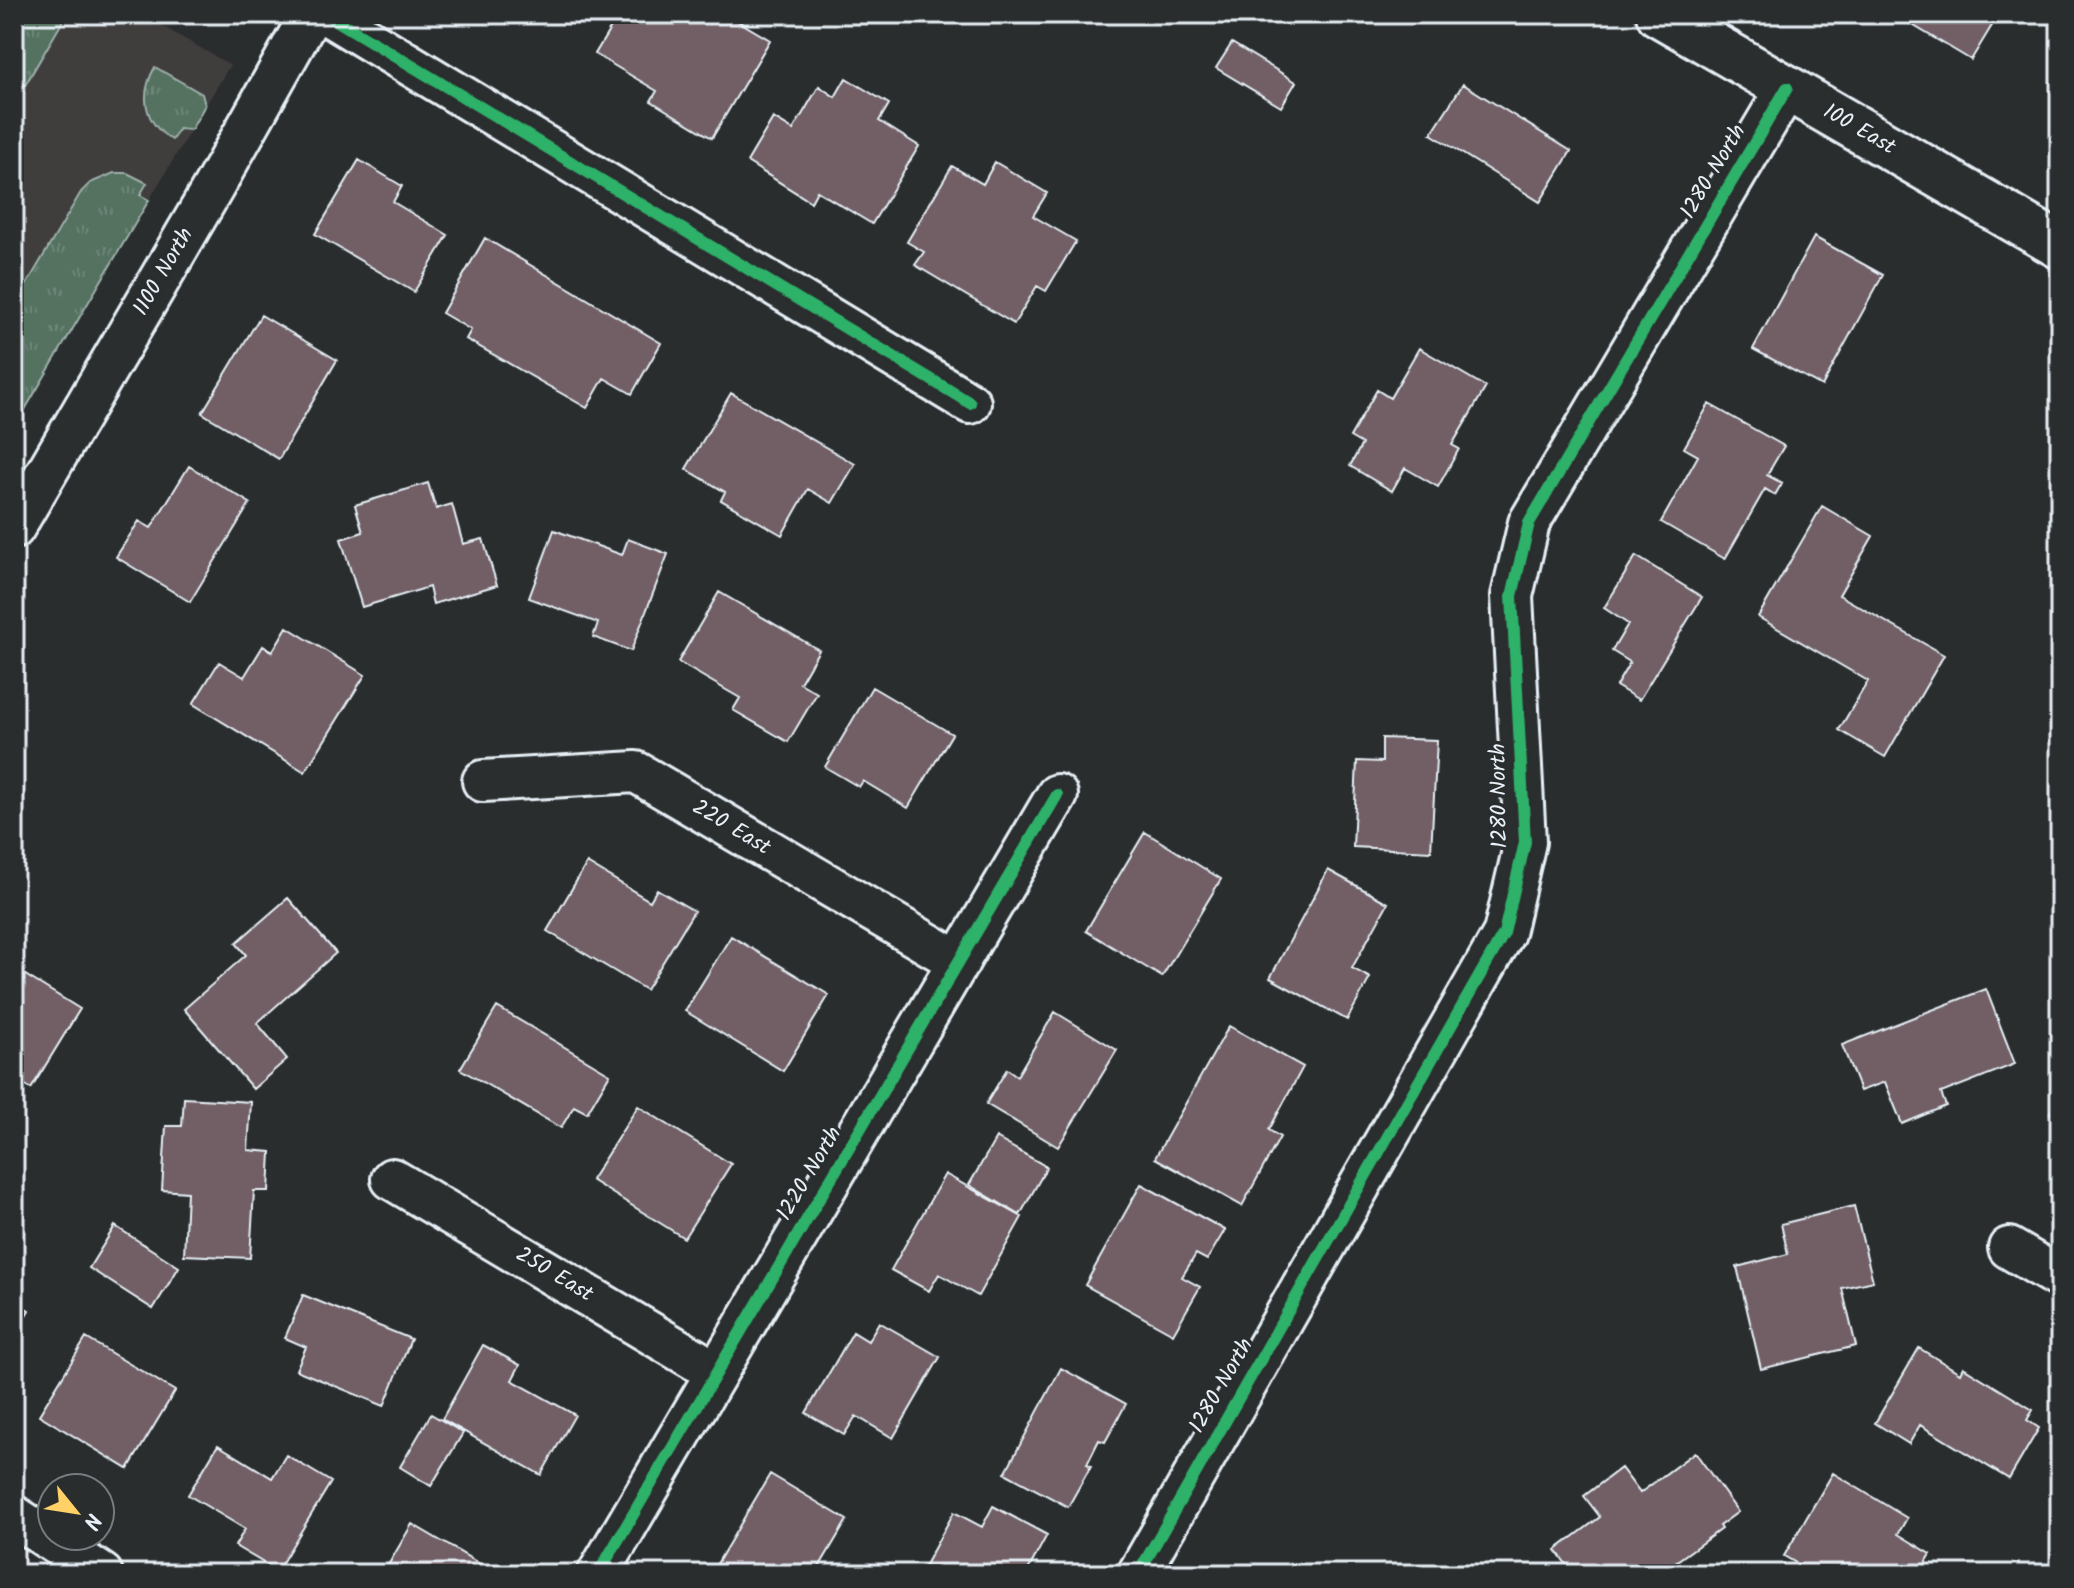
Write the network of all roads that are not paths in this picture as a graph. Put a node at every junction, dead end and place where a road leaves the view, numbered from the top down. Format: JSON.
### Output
{"nodes":[{"id":1,"x":311,"y":14,"type":"edge"},
{"id":2,"x":326,"y":14,"type":"edge"},
{"id":3,"x":1659,"y":14,"type":"edge"},
{"id":4,"x":1787,"y":88,"type":"junction"},
{"id":5,"x":2060,"y":246,"type":"edge"},
{"id":6,"x":970,"y":403,"type":"dead end"},
{"id":7,"x":14,"y":528,"type":"edge"},
{"id":8,"x":483,"y":781,"type":"dead end"},
{"id":9,"x":1057,"y":795,"type":"dead end"},
{"id":10,"x":959,"y":962,"type":"junction"},
{"id":11,"x":392,"y":1179,"type":"dead end"},
{"id":12,"x":2009,"y":1248,"type":"dead end"},
{"id":13,"x":2060,"y":1278,"type":"edge"},
{"id":14,"x":716,"y":1372,"type":"junction"},
{"id":15,"x":14,"y":1516,"type":"edge"},
{"id":16,"x":102,"y":1574,"type":"edge"},
{"id":17,"x":598,"y":1574,"type":"edge"},
{"id":18,"x":1138,"y":1574,"type":"edge"}],
"edges":[{"from":1,"to":7,"type":"street","name":"1100 North"},
{"from":2,"to":6,"type":"street"},
{"from":3,"to":4,"type":"main road","name":"100 East"},
{"from":4,"to":5,"type":"main road","name":"100 East"},
{"from":4,"to":18,"type":"street","name":"1280 North"},
{"from":8,"to":10,"type":"street","name":"220 East"},
{"from":9,"to":10,"type":"street","name":"1220 North"},
{"from":10,"to":14,"type":"street","name":"1220 North"},
{"from":11,"to":14,"type":"street","name":"250 East"},
{"from":12,"to":13,"type":"street"},
{"from":14,"to":17,"type":"street","name":"1220 North"},
{"from":15,"to":16,"type":"street"}]}
